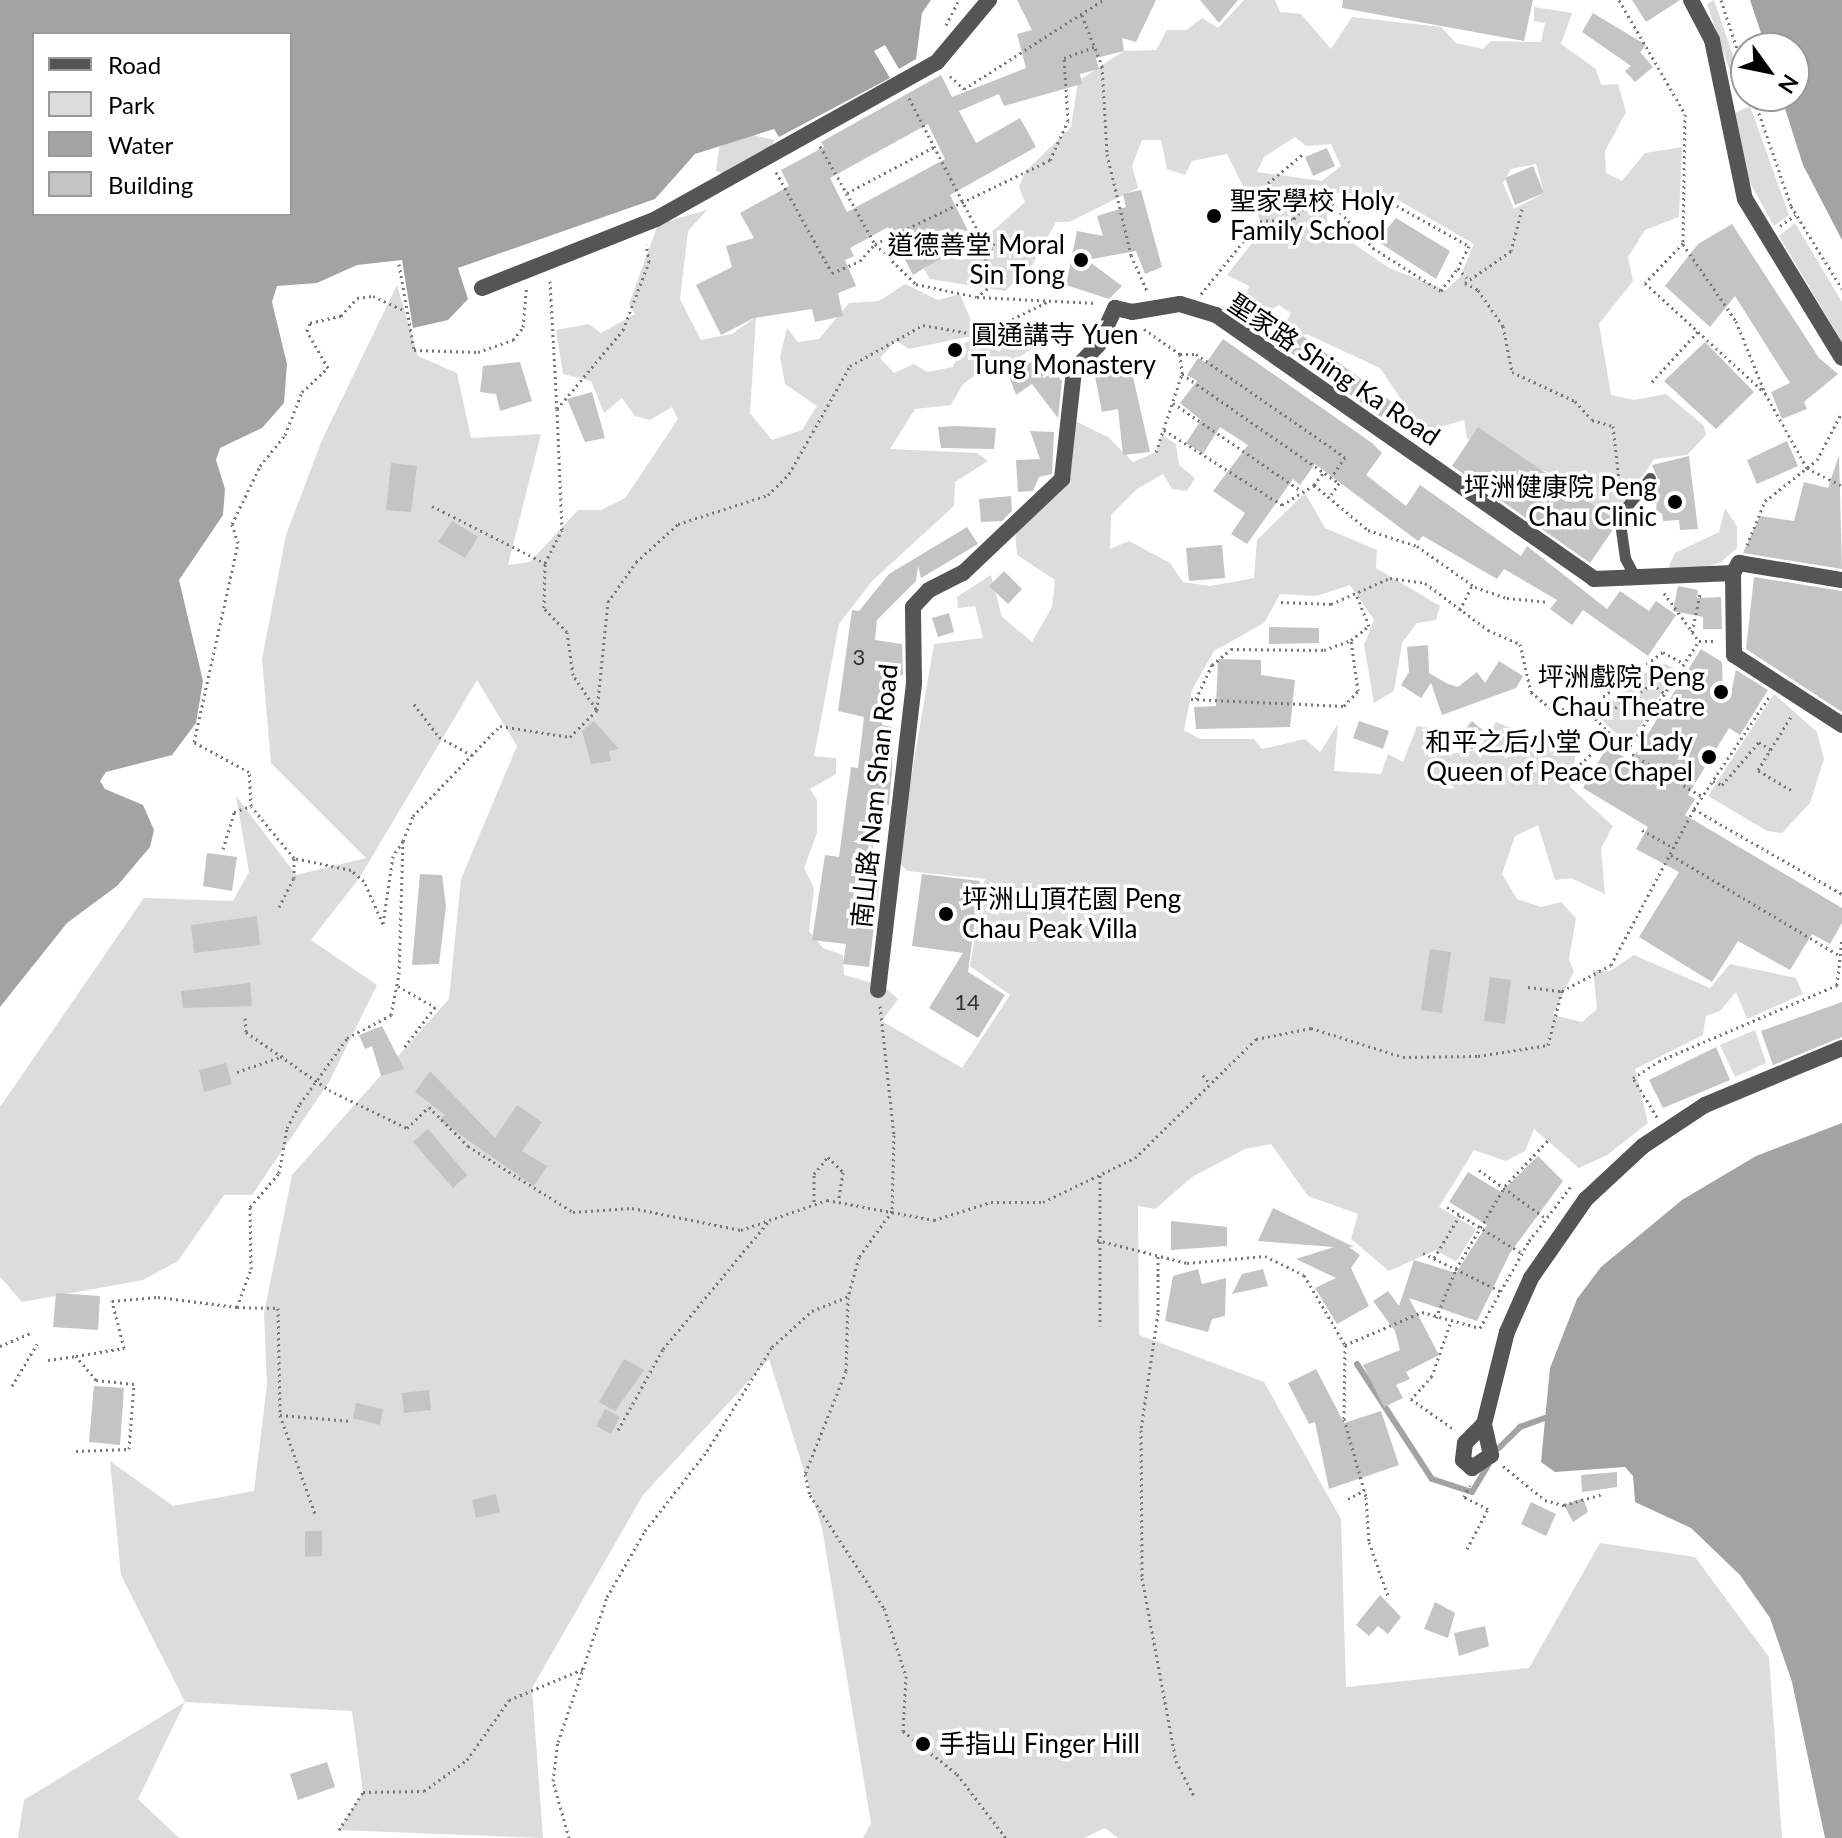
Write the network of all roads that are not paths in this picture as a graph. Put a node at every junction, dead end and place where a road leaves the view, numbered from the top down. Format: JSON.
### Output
{"nodes":[{"id":1,"x":989,"y":0,"type":"edge"},
{"id":2,"x":1691,"y":0,"type":"edge"},
{"id":3,"x":482,"y":288,"type":"dead end"},
{"id":4,"x":1115,"y":308,"type":"joint"},
{"id":5,"x":1842,"y":358,"type":"edge"},
{"id":6,"x":1650,"y":478,"type":"dead end"},
{"id":7,"x":1736,"y":568,"type":"junction"},
{"id":8,"x":1643,"y":577,"type":"junction"},
{"id":9,"x":1842,"y":580,"type":"edge"},
{"id":10,"x":1842,"y":725,"type":"edge"},
{"id":11,"x":878,"y":990,"type":"road end"},
{"id":12,"x":1842,"y":1048,"type":"edge"},
{"id":13,"x":1483,"y":1425,"type":"junction"}],
"edges":[{"from":1,"to":3,"type":"street"},
{"from":2,"to":5,"type":"street"},
{"from":4,"to":8,"type":"street","name":"聖家路 Shing Ka Road"},
{"from":4,"to":11,"type":"street","name":"南山路 Nam Shan Road"},
{"from":6,"to":8,"type":"lane"},
{"from":7,"to":8,"type":"street","name":"聖家路 Shing Ka Road"},
{"from":7,"to":9,"type":"street","name":"聖家路 Shing Ka Road"},
{"from":7,"to":10,"type":"street"},
{"from":12,"to":13,"type":"street"},
{"from":13,"to":13,"type":"street"}]}
